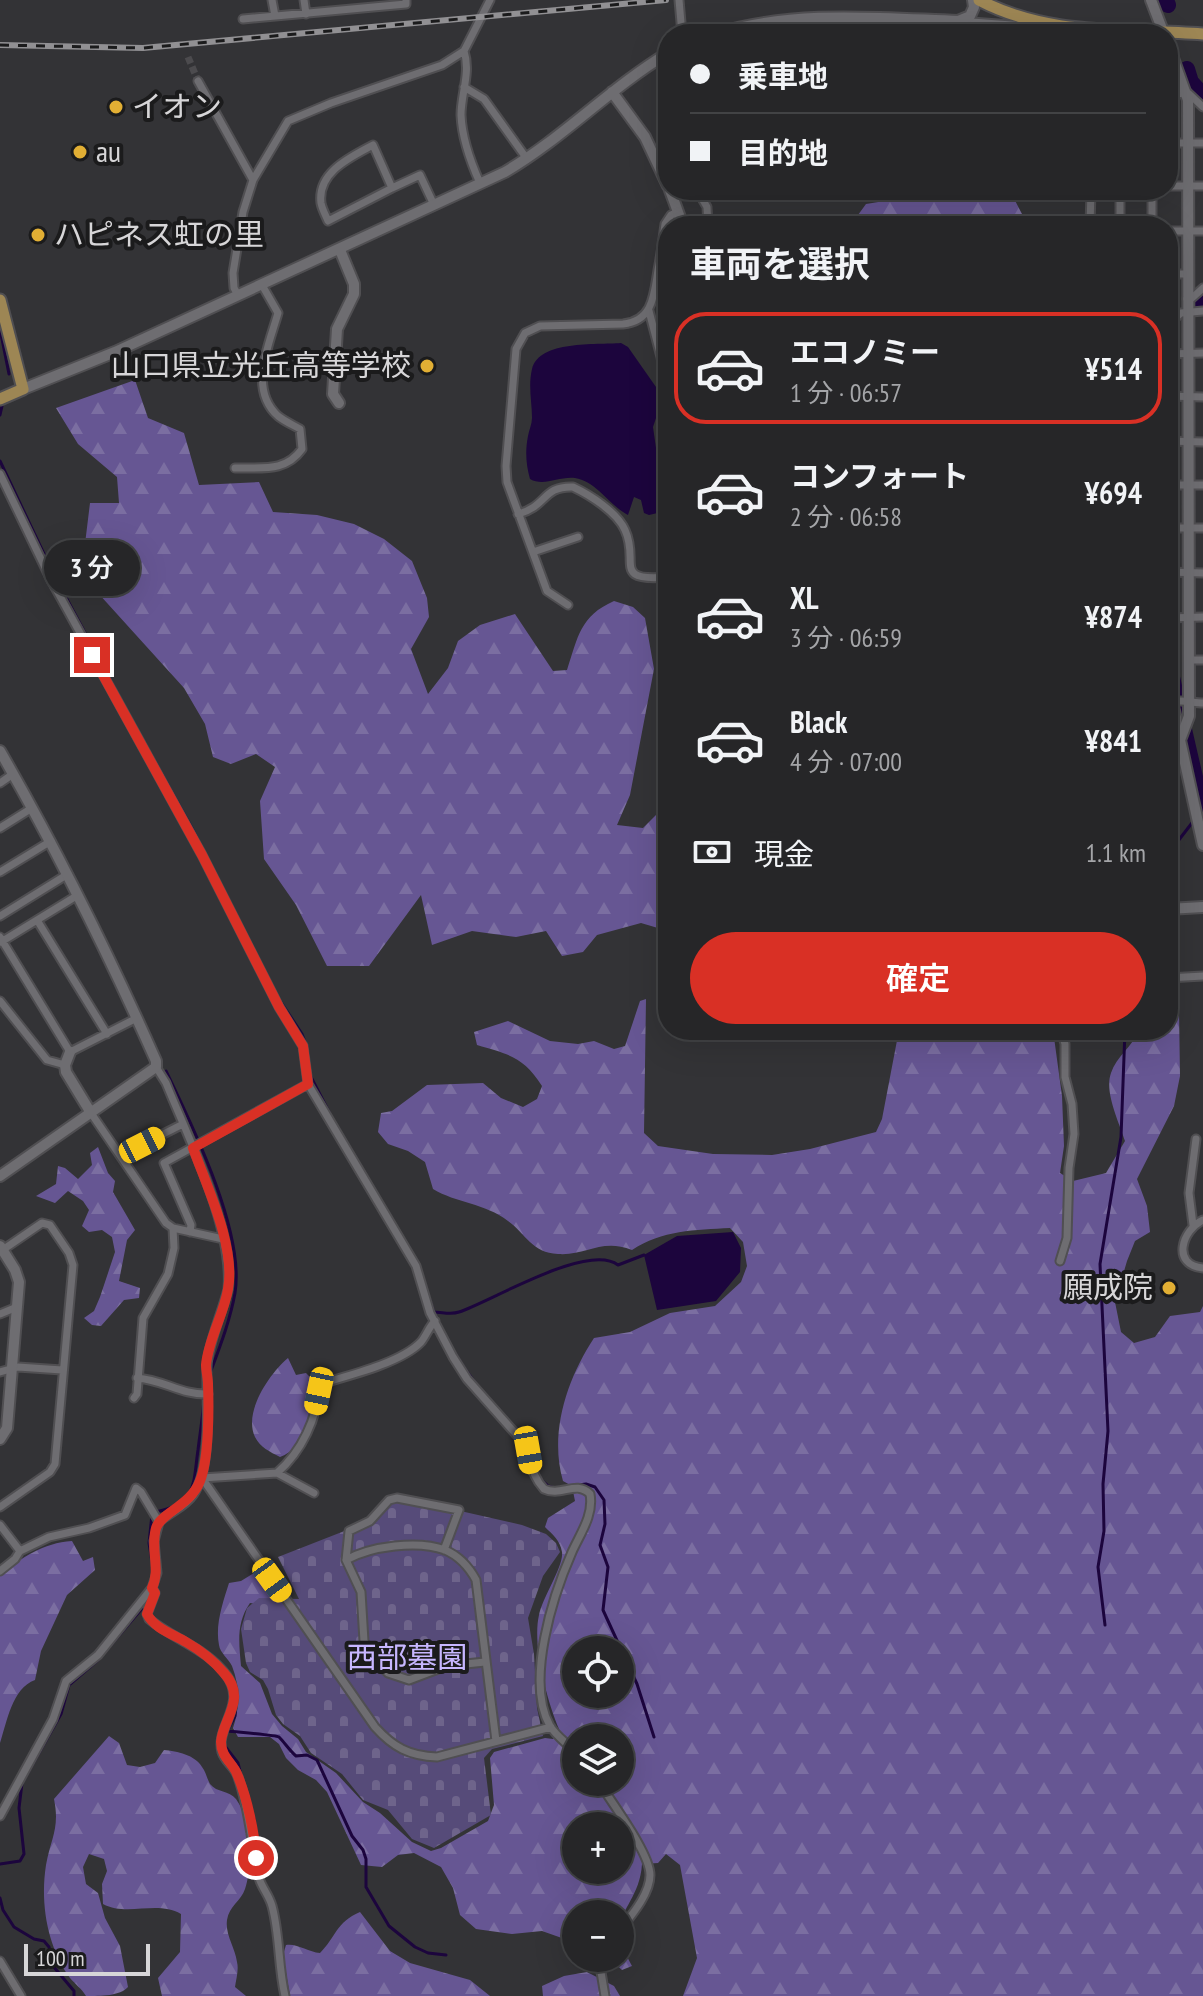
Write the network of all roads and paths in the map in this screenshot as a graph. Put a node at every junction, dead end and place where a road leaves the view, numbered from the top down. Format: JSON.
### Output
{"nodes":[{"id":1,"x":272,"y":0,"type":"edge"},
{"id":2,"x":304,"y":0,"type":"edge"},
{"id":3,"x":338,"y":0,"type":"edge"},
{"id":4,"x":406,"y":0,"type":"edge"},
{"id":5,"x":490,"y":0,"type":"edge"},
{"id":6,"x":679,"y":0,"type":"edge"},
{"id":7,"x":973,"y":0,"type":"edge"},
{"id":8,"x":979,"y":0,"type":"edge"},
{"id":9,"x":1151,"y":0,"type":"edge"},
{"id":10,"x":371,"y":4,"type":"edge"},
{"id":11,"x":339,"y":10,"type":"junction"},
{"id":12,"x":306,"y":14,"type":"junction"},
{"id":13,"x":275,"y":16,"type":"junction"},
{"id":14,"x":243,"y":19,"type":"dead end"},
{"id":15,"x":943,"y":21,"type":"junction"},
{"id":16,"x":958,"y":21,"type":"junction"},
{"id":17,"x":681,"y":24,"type":"edge"},
{"id":18,"x":754,"y":24,"type":"edge"},
{"id":19,"x":943,"y":24,"type":"edge"},
{"id":20,"x":999,"y":24,"type":"edge"},
{"id":21,"x":1047,"y":24,"type":"edge"},
{"id":22,"x":1160,"y":24,"type":"edge"},
{"id":23,"x":1178,"y":33,"type":"edge"},
{"id":24,"x":1203,"y":34,"type":"edge"},
{"id":25,"x":464,"y":51,"type":"junction"},
{"id":26,"x":658,"y":60,"type":"edge"},
{"id":27,"x":1178,"y":69,"type":"edge"},
{"id":28,"x":198,"y":81,"type":"tunnel mouth"},
{"id":29,"x":464,"y":87,"type":"junction"},
{"id":30,"x":612,"y":92,"type":"junction"},
{"id":31,"x":1187,"y":92,"type":"junction"},
{"id":32,"x":1178,"y":94,"type":"edge"},
{"id":33,"x":1203,"y":107,"type":"edge"},
{"id":34,"x":1178,"y":143,"type":"edge"},
{"id":35,"x":1188,"y":143,"type":"junction"},
{"id":36,"x":1203,"y":143,"type":"edge"},
{"id":37,"x":527,"y":159,"type":"junction"},
{"id":38,"x":658,"y":165,"type":"edge"},
{"id":39,"x":253,"y":180,"type":"junction"},
{"id":40,"x":480,"y":183,"type":"junction"},
{"id":41,"x":1178,"y":186,"type":"edge"},
{"id":42,"x":1187,"y":186,"type":"junction"},
{"id":43,"x":1203,"y":186,"type":"edge"},
{"id":44,"x":392,"y":188,"type":"junction"},
{"id":45,"x":674,"y":200,"type":"edge"},
{"id":46,"x":434,"y":205,"type":"junction"},
{"id":47,"x":678,"y":212,"type":"junction"},
{"id":48,"x":670,"y":216,"type":"edge"},
{"id":49,"x":679,"y":216,"type":"edge"},
{"id":50,"x":1178,"y":231,"type":"edge"},
{"id":51,"x":1187,"y":231,"type":"junction"},
{"id":52,"x":1203,"y":231,"type":"edge"},
{"id":53,"x":340,"y":250,"type":"junction"},
{"id":54,"x":658,"y":270,"type":"edge"},
{"id":55,"x":1178,"y":274,"type":"edge"},
{"id":56,"x":1187,"y":274,"type":"junction"},
{"id":57,"x":262,"y":285,"type":"junction"},
{"id":58,"x":1203,"y":288,"type":"edge"},
{"id":59,"x":238,"y":295,"type":"junction"},
{"id":60,"x":1187,"y":299,"type":"junction"},
{"id":61,"x":0,"y":300,"type":"edge"},
{"id":62,"x":649,"y":311,"type":"junction"},
{"id":63,"x":1187,"y":311,"type":"junction"},
{"id":64,"x":1203,"y":311,"type":"edge"},
{"id":65,"x":1178,"y":317,"type":"edge"},
{"id":66,"x":658,"y":346,"type":"edge"},
{"id":67,"x":1188,"y":353,"type":"junction"},
{"id":68,"x":1203,"y":353,"type":"edge"},
{"id":69,"x":1178,"y":354,"type":"edge"},
{"id":70,"x":23,"y":389,"type":"junction"},
{"id":71,"x":1178,"y":396,"type":"edge"},
{"id":72,"x":1188,"y":396,"type":"junction"},
{"id":73,"x":1203,"y":397,"type":"edge"},
{"id":74,"x":0,"y":399,"type":"edge"},
{"id":75,"x":339,"y":403,"type":"dead end"},
{"id":76,"x":1178,"y":442,"type":"edge"},
{"id":77,"x":1188,"y":442,"type":"junction"},
{"id":78,"x":1203,"y":442,"type":"edge"},
{"id":79,"x":235,"y":468,"type":"dead end"},
{"id":80,"x":0,"y":474,"type":"edge"},
{"id":81,"x":1178,"y":485,"type":"edge"},
{"id":82,"x":1188,"y":485,"type":"junction"},
{"id":83,"x":1203,"y":485,"type":"edge"},
{"id":84,"x":518,"y":514,"type":"junction"},
{"id":85,"x":1178,"y":528,"type":"edge"},
{"id":86,"x":1188,"y":528,"type":"junction"},
{"id":87,"x":1203,"y":528,"type":"edge"},
{"id":88,"x":578,"y":537,"type":"dead end"},
{"id":89,"x":533,"y":552,"type":"junction"},
{"id":90,"x":1178,"y":572,"type":"edge"},
{"id":91,"x":1188,"y":573,"type":"junction"},
{"id":92,"x":1203,"y":573,"type":"edge"},
{"id":93,"x":658,"y":578,"type":"edge"},
{"id":94,"x":568,"y":605,"type":"dead end"},
{"id":95,"x":1203,"y":617,"type":"edge"},
{"id":96,"x":1178,"y":618,"type":"edge"},
{"id":97,"x":1188,"y":618,"type":"junction"},
{"id":98,"x":1188,"y":660,"type":"junction"},
{"id":99,"x":1203,"y":660,"type":"edge"},
{"id":100,"x":1178,"y":698,"type":"edge"},
{"id":101,"x":1180,"y":702,"type":"junction"},
{"id":102,"x":1203,"y":703,"type":"edge"},
{"id":103,"x":0,"y":751,"type":"edge"},
{"id":104,"x":13,"y":774,"type":"junction"},
{"id":105,"x":0,"y":783,"type":"edge"},
{"id":106,"x":1198,"y":791,"type":"edge"},
{"id":107,"x":32,"y":808,"type":"junction"},
{"id":108,"x":0,"y":828,"type":"edge"},
{"id":109,"x":51,"y":841,"type":"junction"},
{"id":110,"x":1203,"y":845,"type":"edge"},
{"id":111,"x":0,"y":872,"type":"edge"},
{"id":112,"x":68,"y":874,"type":"junction"},
{"id":113,"x":78,"y":895,"type":"junction"},
{"id":114,"x":1203,"y":907,"type":"edge"},
{"id":115,"x":1178,"y":908,"type":"edge"},
{"id":116,"x":0,"y":916,"type":"edge"},
{"id":117,"x":37,"y":920,"type":"junction"},
{"id":118,"x":1,"y":940,"type":"edge"},
{"id":119,"x":1203,"y":976,"type":"edge"},
{"id":120,"x":1178,"y":977,"type":"edge"},
{"id":121,"x":0,"y":1001,"type":"edge"},
{"id":122,"x":137,"y":1018,"type":"junction"},
{"id":123,"x":107,"y":1034,"type":"junction"},
{"id":124,"x":1064,"y":1040,"type":"edge"},
{"id":125,"x":70,"y":1052,"type":"junction"},
{"id":126,"x":65,"y":1065,"type":"junction"},
{"id":127,"x":156,"y":1067,"type":"junction"},
{"id":128,"x":308,"y":1084,"type":"junction"},
{"id":129,"x":91,"y":1113,"type":"junction"},
{"id":130,"x":183,"y":1124,"type":"junction"},
{"id":131,"x":1196,"y":1139,"type":"dead end"},
{"id":132,"x":193,"y":1148,"type":"junction"},
{"id":133,"x":122,"y":1155,"type":"junction"},
{"id":134,"x":0,"y":1176,"type":"edge"},
{"id":135,"x":1203,"y":1220,"type":"edge"},
{"id":136,"x":1193,"y":1225,"type":"junction"},
{"id":137,"x":173,"y":1228,"type":"junction"},
{"id":138,"x":190,"y":1232,"type":"junction"},
{"id":139,"x":223,"y":1239,"type":"junction"},
{"id":140,"x":1,"y":1250,"type":"edge"},
{"id":141,"x":1060,"y":1261,"type":"dead end"},
{"id":142,"x":1203,"y":1268,"type":"edge"},
{"id":143,"x":17,"y":1307,"type":"junction"},
{"id":144,"x":0,"y":1314,"type":"edge"},
{"id":145,"x":435,"y":1321,"type":"junction"},
{"id":146,"x":12,"y":1367,"type":"junction"},
{"id":147,"x":62,"y":1370,"type":"junction"},
{"id":148,"x":0,"y":1372,"type":"edge"},
{"id":149,"x":137,"y":1378,"type":"junction"},
{"id":150,"x":208,"y":1394,"type":"junction"},
{"id":151,"x":134,"y":1398,"type":"dead end"},
{"id":152,"x":0,"y":1439,"type":"edge"},
{"id":153,"x":277,"y":1473,"type":"junction"},
{"id":154,"x":202,"y":1478,"type":"junction"},
{"id":155,"x":314,"y":1493,"type":"dead end"},
{"id":156,"x":0,"y":1507,"type":"edge"},
{"id":157,"x":159,"y":1522,"type":"junction"},
{"id":158,"x":0,"y":1525,"type":"edge"},
{"id":159,"x":444,"y":1550,"type":"junction"},
{"id":160,"x":20,"y":1551,"type":"junction"},
{"id":161,"x":346,"y":1560,"type":"junction"},
{"id":162,"x":0,"y":1571,"type":"edge"},
{"id":163,"x":152,"y":1588,"type":"junction"},
{"id":164,"x":485,"y":1662,"type":"junction"},
{"id":165,"x":551,"y":1727,"type":"junction"},
{"id":166,"x":562,"y":1738,"type":"edge"},
{"id":167,"x":496,"y":1741,"type":"junction"},
{"id":168,"x":608,"y":1796,"type":"edge"},
{"id":169,"x":0,"y":1816,"type":"edge"},
{"id":170,"x":634,"y":1909,"type":"edge"},
{"id":171,"x":0,"y":1961,"type":"edge"},
{"id":172,"x":601,"y":1972,"type":"edge"},
{"id":173,"x":21,"y":1996,"type":"edge"},
{"id":174,"x":285,"y":1996,"type":"edge"},
{"id":175,"x":605,"y":1996,"type":"edge"}],
"edges":[{"from":1,"to":13,"type":"street"},
{"from":2,"to":12,"type":"street"},
{"from":3,"to":11,"type":"street"},
{"from":4,"to":10,"type":"street"},
{"from":5,"to":25,"type":"street"},
{"from":6,"to":17,"type":"street"},
{"from":7,"to":16,"type":"street"},
{"from":8,"to":21,"type":"main road"},
{"from":9,"to":22,"type":"street"},
{"from":10,"to":11,"type":"street"},
{"from":11,"to":12,"type":"street"},
{"from":12,"to":13,"type":"street"},
{"from":13,"to":14,"type":"street"},
{"from":15,"to":16,"type":"street"},
{"from":15,"to":18,"type":"street"},
{"from":15,"to":19,"type":"street"},
{"from":16,"to":20,"type":"street"},
{"from":23,"to":24,"type":"main road"},
{"from":25,"to":29,"type":"street"},
{"from":25,"to":39,"type":"street"},
{"from":26,"to":30,"type":"street"},
{"from":27,"to":31,"type":"street"},
{"from":28,"to":39,"type":"street"},
{"from":29,"to":37,"type":"street"},
{"from":29,"to":40,"type":"street"},
{"from":30,"to":37,"type":"street"},
{"from":30,"to":38,"type":"street"},
{"from":31,"to":32,"type":"street"},
{"from":31,"to":33,"type":"street"},
{"from":31,"to":35,"type":"street"},
{"from":34,"to":35,"type":"street"},
{"from":35,"to":36,"type":"street"},
{"from":35,"to":42,"type":"street"},
{"from":37,"to":40,"type":"street"},
{"from":39,"to":59,"type":"street"},
{"from":40,"to":46,"type":"street"},
{"from":41,"to":42,"type":"street"},
{"from":42,"to":43,"type":"street"},
{"from":42,"to":51,"type":"street"},
{"from":44,"to":44,"type":"street"},
{"from":44,"to":46,"type":"street"},
{"from":45,"to":47,"type":"street"},
{"from":46,"to":53,"type":"street"},
{"from":47,"to":48,"type":"street"},
{"from":47,"to":49,"type":"street"},
{"from":50,"to":51,"type":"street"},
{"from":51,"to":52,"type":"street"},
{"from":51,"to":56,"type":"street"},
{"from":53,"to":57,"type":"street"},
{"from":53,"to":75,"type":"street"},
{"from":54,"to":62,"type":"street"},
{"from":55,"to":56,"type":"street"},
{"from":56,"to":60,"type":"street"},
{"from":57,"to":59,"type":"street"},
{"from":57,"to":79,"type":"street"},
{"from":58,"to":60,"type":"street"},
{"from":59,"to":70,"type":"street"},
{"from":60,"to":63,"type":"street"},
{"from":61,"to":70,"type":"main road"},
{"from":62,"to":66,"type":"street"},
{"from":62,"to":84,"type":"street"},
{"from":63,"to":64,"type":"street"},
{"from":63,"to":65,"type":"street"},
{"from":63,"to":67,"type":"street"},
{"from":67,"to":68,"type":"street"},
{"from":67,"to":69,"type":"street"},
{"from":67,"to":72,"type":"street"},
{"from":70,"to":74,"type":"main road"},
{"from":71,"to":72,"type":"street"},
{"from":72,"to":73,"type":"street"},
{"from":72,"to":77,"type":"street"},
{"from":76,"to":77,"type":"street"},
{"from":77,"to":78,"type":"street"},
{"from":77,"to":82,"type":"street"},
{"from":80,"to":128,"type":"street"},
{"from":81,"to":82,"type":"street"},
{"from":82,"to":83,"type":"street"},
{"from":82,"to":86,"type":"street"},
{"from":84,"to":89,"type":"street"},
{"from":84,"to":93,"type":"street"},
{"from":85,"to":86,"type":"street"},
{"from":86,"to":87,"type":"street"},
{"from":86,"to":91,"type":"street"},
{"from":88,"to":89,"type":"street"},
{"from":89,"to":94,"type":"street"},
{"from":90,"to":91,"type":"street"},
{"from":91,"to":92,"type":"street"},
{"from":91,"to":97,"type":"street"},
{"from":95,"to":97,"type":"street"},
{"from":96,"to":97,"type":"street"},
{"from":97,"to":98,"type":"street"},
{"from":98,"to":99,"type":"street"},
{"from":98,"to":101,"type":"street"},
{"from":100,"to":101,"type":"street"},
{"from":101,"to":102,"type":"street"},
{"from":101,"to":106,"type":"street"},
{"from":103,"to":104,"type":"street"},
{"from":104,"to":105,"type":"street"},
{"from":104,"to":107,"type":"street"},
{"from":106,"to":110,"type":"street"},
{"from":107,"to":108,"type":"street"},
{"from":107,"to":109,"type":"street"},
{"from":109,"to":111,"type":"street"},
{"from":109,"to":112,"type":"street"},
{"from":112,"to":113,"type":"street"},
{"from":112,"to":116,"type":"street"},
{"from":113,"to":117,"type":"street"},
{"from":113,"to":122,"type":"street"},
{"from":114,"to":115,"type":"street"},
{"from":117,"to":118,"type":"street"},
{"from":117,"to":123,"type":"street"},
{"from":118,"to":125,"type":"street"},
{"from":119,"to":120,"type":"street"},
{"from":121,"to":126,"type":"street"},
{"from":122,"to":123,"type":"street"},
{"from":122,"to":127,"type":"street"},
{"from":123,"to":125,"type":"street"},
{"from":124,"to":141,"type":"street"},
{"from":125,"to":126,"type":"street"},
{"from":126,"to":129,"type":"street"},
{"from":127,"to":129,"type":"street"},
{"from":127,"to":130,"type":"street"},
{"from":128,"to":132,"type":"street"},
{"from":128,"to":145,"type":"street"},
{"from":129,"to":133,"type":"street"},
{"from":129,"to":134,"type":"street"},
{"from":130,"to":132,"type":"street"},
{"from":130,"to":133,"type":"street"},
{"from":131,"to":136,"type":"street"},
{"from":132,"to":138,"type":"street"},
{"from":132,"to":139,"type":"street"},
{"from":133,"to":137,"type":"street"},
{"from":135,"to":136,"type":"street"},
{"from":136,"to":142,"type":"street"},
{"from":137,"to":138,"type":"street"},
{"from":137,"to":149,"type":"street"},
{"from":138,"to":139,"type":"street"},
{"from":139,"to":150,"type":"street"},
{"from":140,"to":143,"type":"street"},
{"from":140,"to":147,"type":"street"},
{"from":143,"to":144,"type":"street"},
{"from":143,"to":146,"type":"street"},
{"from":145,"to":153,"type":"street"},
{"from":145,"to":165,"type":"street"},
{"from":146,"to":147,"type":"street"},
{"from":146,"to":148,"type":"street"},
{"from":146,"to":152,"type":"street"},
{"from":147,"to":156,"type":"street"},
{"from":149,"to":150,"type":"street"},
{"from":149,"to":151,"type":"street"},
{"from":150,"to":154,"type":"street"},
{"from":153,"to":154,"type":"street"},
{"from":153,"to":155,"type":"street"},
{"from":154,"to":157,"type":"street"},
{"from":154,"to":167,"type":"street"},
{"from":157,"to":160,"type":"street"},
{"from":157,"to":163,"type":"street"},
{"from":158,"to":160,"type":"street"},
{"from":159,"to":161,"type":"street"},
{"from":159,"to":161,"type":"street"},
{"from":159,"to":164,"type":"street"},
{"from":160,"to":162,"type":"street"},
{"from":161,"to":164,"type":"street"},
{"from":163,"to":169,"type":"street"},
{"from":163,"to":174,"type":"street"},
{"from":164,"to":167,"type":"street"},
{"from":165,"to":166,"type":"street"},
{"from":165,"to":167,"type":"street"},
{"from":168,"to":170,"type":"street"},
{"from":171,"to":173,"type":"street"},
{"from":172,"to":175,"type":"street"}]}
